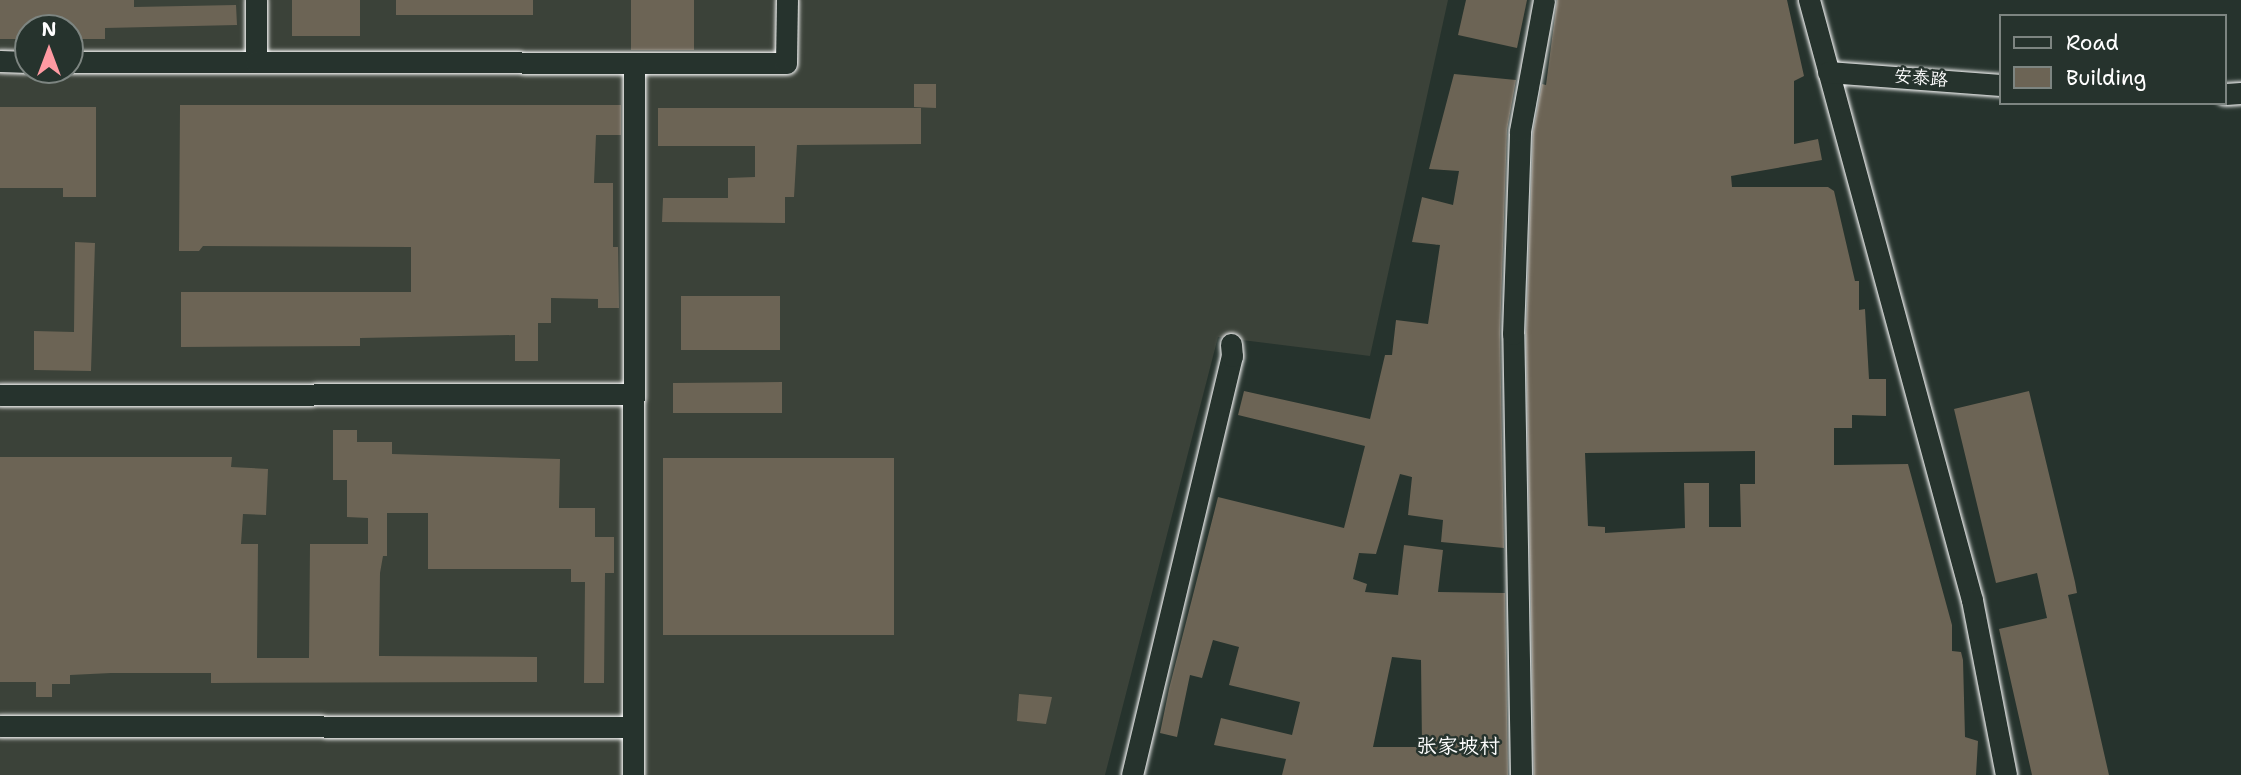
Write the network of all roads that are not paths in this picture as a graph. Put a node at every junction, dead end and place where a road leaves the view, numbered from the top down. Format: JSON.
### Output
{"nodes":[{"id":1,"x":256,"y":0,"type":"edge"},
{"id":2,"x":787,"y":0,"type":"edge"},
{"id":3,"x":1544,"y":0,"type":"edge"},
{"id":4,"x":1809,"y":0,"type":"edge"},
{"id":5,"x":84,"y":62,"type":"edge"},
{"id":6,"x":256,"y":62,"type":"junction"},
{"id":7,"x":634,"y":63,"type":"junction"},
{"id":8,"x":1835,"y":72,"type":"junction"},
{"id":9,"x":2000,"y":86,"type":"edge"},
{"id":10,"x":1231,"y":344,"type":"dead end"},
{"id":11,"x":633,"y":394,"type":"junction"},
{"id":12,"x":0,"y":395,"type":"edge"},
{"id":13,"x":0,"y":726,"type":"edge"},
{"id":14,"x":633,"y":727,"type":"junction"},
{"id":15,"x":633,"y":775,"type":"edge"},
{"id":16,"x":1132,"y":775,"type":"edge"},
{"id":17,"x":1521,"y":775,"type":"edge"},
{"id":18,"x":2006,"y":775,"type":"edge"}],
"edges":[{"from":1,"to":6,"type":"street"},
{"from":2,"to":7,"type":"street"},
{"from":3,"to":17,"type":"street"},
{"from":4,"to":8,"type":"street"},
{"from":5,"to":6,"type":"street"},
{"from":6,"to":7,"type":"street"},
{"from":7,"to":11,"type":"street"},
{"from":8,"to":9,"type":"street","name":"安泰路"},
{"from":8,"to":18,"type":"street"},
{"from":10,"to":16,"type":"street"},
{"from":11,"to":12,"type":"street"},
{"from":11,"to":14,"type":"street"},
{"from":13,"to":14,"type":"street"},
{"from":14,"to":15,"type":"street"}]}
